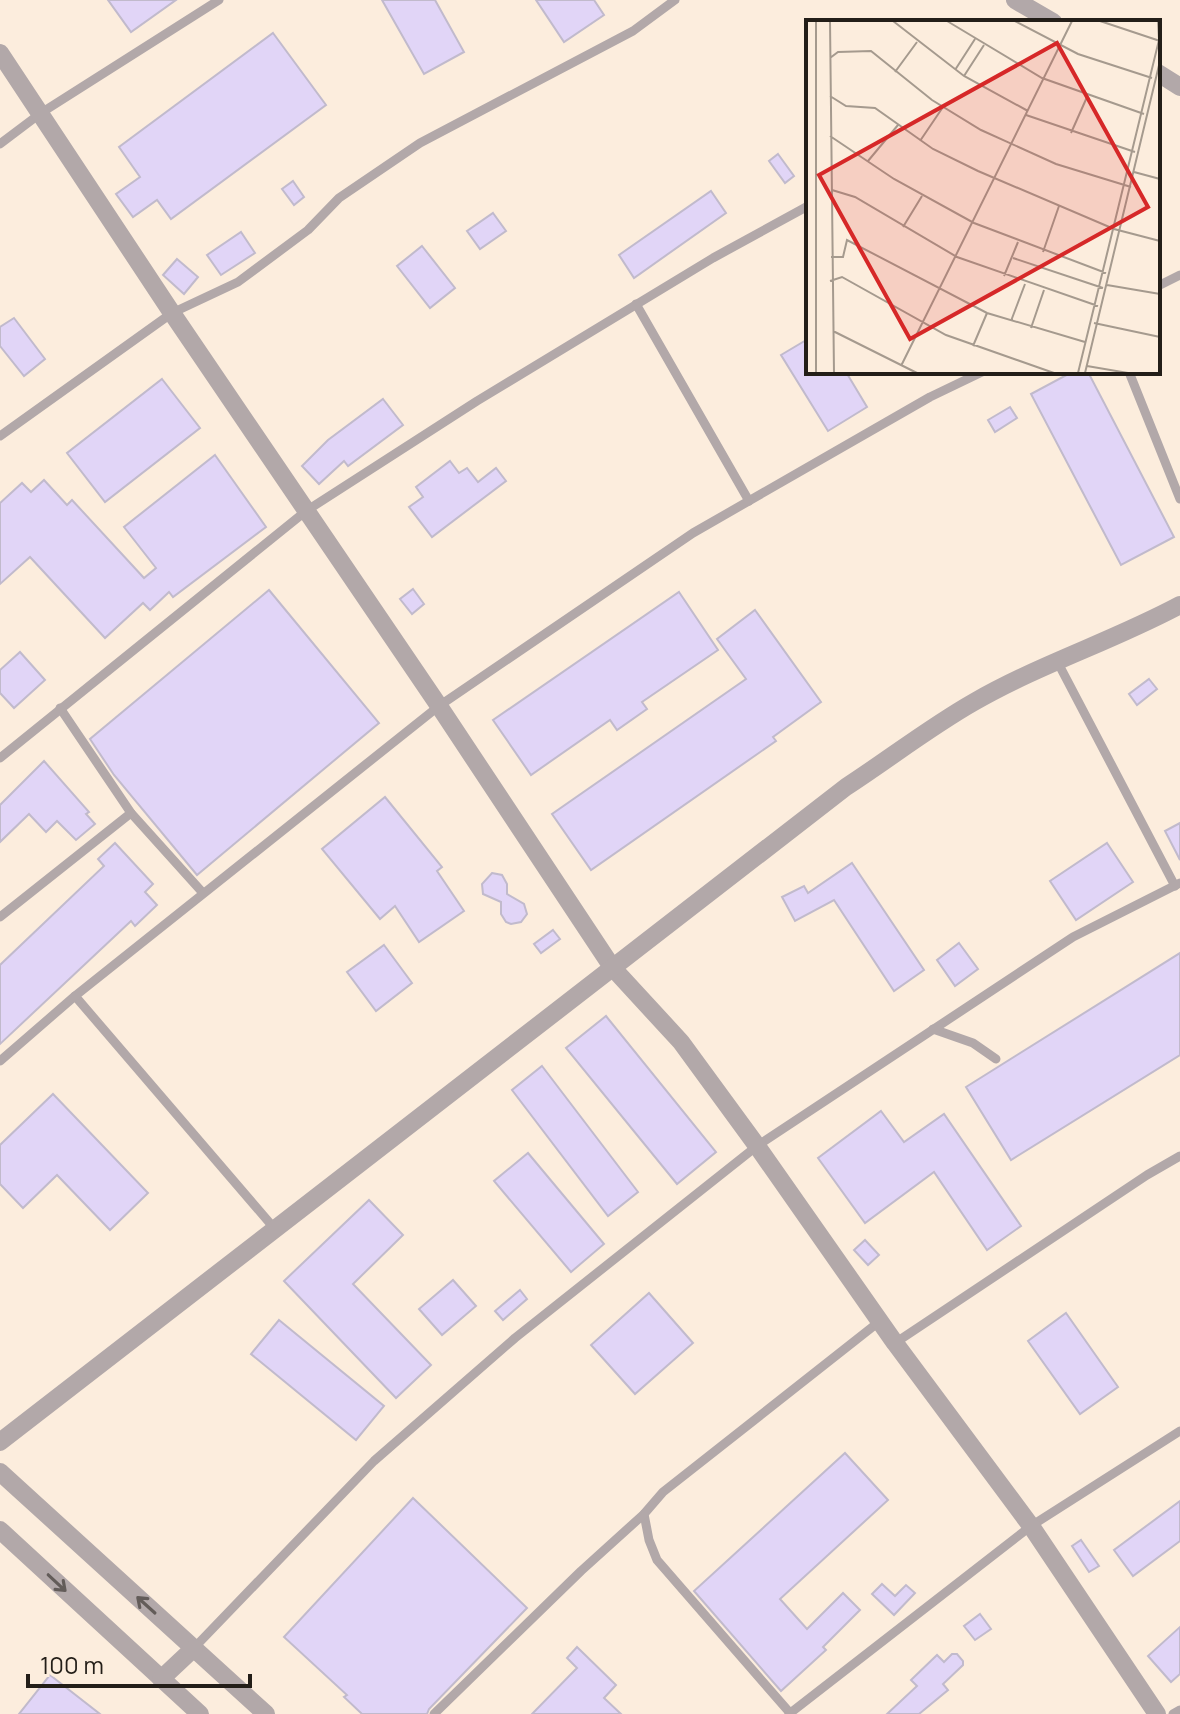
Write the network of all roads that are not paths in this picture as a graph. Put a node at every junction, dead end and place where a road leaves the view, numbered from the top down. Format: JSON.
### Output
{"nodes":[{"id":1,"x":219,"y":0,"type":"edge"},
{"id":2,"x":675,"y":0,"type":"edge"},
{"id":3,"x":1015,"y":0,"type":"edge"},
{"id":4,"x":1050,"y":20,"type":"edge"},
{"id":5,"x":0,"y":53,"type":"edge"},
{"id":6,"x":1160,"y":74,"type":"edge"},
{"id":7,"x":1180,"y":87,"type":"edge"},
{"id":8,"x":41,"y":113,"type":"junction"},
{"id":9,"x":0,"y":144,"type":"edge"},
{"id":10,"x":806,"y":207,"type":"edge"},
{"id":11,"x":1180,"y":275,"type":"edge"},
{"id":12,"x":1160,"y":285,"type":"edge"},
{"id":13,"x":636,"y":304,"type":"junction"},
{"id":14,"x":172,"y":313,"type":"junction"},
{"id":15,"x":978,"y":374,"type":"edge"},
{"id":16,"x":1130,"y":374,"type":"edge"},
{"id":17,"x":0,"y":436,"type":"edge"},
{"id":18,"x":1180,"y":499,"type":"edge"},
{"id":19,"x":749,"y":501,"type":"junction"},
{"id":20,"x":306,"y":511,"type":"junction"},
{"id":21,"x":1180,"y":605,"type":"edge"},
{"id":22,"x":1057,"y":661,"type":"junction"},
{"id":23,"x":439,"y":706,"type":"junction"},
{"id":24,"x":60,"y":708,"type":"junction"},
{"id":25,"x":0,"y":758,"type":"edge"},
{"id":26,"x":131,"y":813,"type":"junction"},
{"id":27,"x":1178,"y":884,"type":"edge"},
{"id":28,"x":203,"y":893,"type":"junction"},
{"id":29,"x":0,"y":917,"type":"edge"},
{"id":30,"x":612,"y":967,"type":"junction"},
{"id":31,"x":75,"y":996,"type":"junction"},
{"id":32,"x":933,"y":1029,"type":"junction"},
{"id":33,"x":996,"y":1059,"type":"dead end"},
{"id":34,"x":0,"y":1061,"type":"edge"},
{"id":35,"x":757,"y":1146,"type":"junction"},
{"id":36,"x":1180,"y":1156,"type":"edge"},
{"id":37,"x":274,"y":1228,"type":"junction"},
{"id":38,"x":880,"y":1321,"type":"junction"},
{"id":39,"x":895,"y":1343,"type":"junction"},
{"id":40,"x":1180,"y":1431,"type":"edge"},
{"id":41,"x":0,"y":1442,"type":"edge"},
{"id":42,"x":0,"y":1472,"type":"edge"},
{"id":43,"x":644,"y":1514,"type":"junction"},
{"id":44,"x":1031,"y":1526,"type":"junction"},
{"id":45,"x":0,"y":1530,"type":"edge"},
{"id":46,"x":194,"y":1648,"type":"junction"},
{"id":47,"x":161,"y":1679,"type":"junction"},
{"id":48,"x":1180,"y":1710,"type":"edge"},
{"id":49,"x":200,"y":1714,"type":"edge"},
{"id":50,"x":266,"y":1714,"type":"edge"},
{"id":51,"x":434,"y":1714,"type":"edge"},
{"id":52,"x":789,"y":1714,"type":"edge"},
{"id":53,"x":1157,"y":1714,"type":"edge"},
{"id":54,"x":1173,"y":1714,"type":"edge"}],
"edges":[{"from":1,"to":8,"type":"lane"},
{"from":2,"to":14,"type":"lane"},
{"from":3,"to":4,"type":"street"},
{"from":5,"to":8,"type":"street"},
{"from":6,"to":7,"type":"street"},
{"from":8,"to":9,"type":"lane"},
{"from":8,"to":14,"type":"street"},
{"from":10,"to":13,"type":"lane"},
{"from":11,"to":12,"type":"lane"},
{"from":13,"to":19,"type":"lane"},
{"from":13,"to":20,"type":"lane"},
{"from":14,"to":17,"type":"lane"},
{"from":14,"to":20,"type":"street"},
{"from":15,"to":19,"type":"lane"},
{"from":16,"to":18,"type":"lane"},
{"from":19,"to":23,"type":"lane"},
{"from":20,"to":23,"type":"street"},
{"from":20,"to":24,"type":"lane"},
{"from":21,"to":22,"type":"street"},
{"from":22,"to":27,"type":"lane"},
{"from":22,"to":30,"type":"street"},
{"from":23,"to":28,"type":"lane"},
{"from":23,"to":30,"type":"street"},
{"from":24,"to":25,"type":"lane"},
{"from":24,"to":26,"type":"lane"},
{"from":26,"to":28,"type":"lane"},
{"from":26,"to":29,"type":"lane"},
{"from":27,"to":32,"type":"lane"},
{"from":28,"to":31,"type":"lane"},
{"from":30,"to":35,"type":"street"},
{"from":30,"to":37,"type":"street"},
{"from":31,"to":34,"type":"lane"},
{"from":31,"to":37,"type":"lane"},
{"from":32,"to":33,"type":"lane"},
{"from":32,"to":35,"type":"lane"},
{"from":35,"to":38,"type":"street"},
{"from":35,"to":46,"type":"lane"},
{"from":36,"to":39,"type":"lane"},
{"from":37,"to":41,"type":"street"},
{"from":38,"to":39,"type":"street"},
{"from":38,"to":43,"type":"lane"},
{"from":39,"to":44,"type":"street"},
{"from":40,"to":44,"type":"lane"},
{"from":46,"to":42,"type":"street","one_way":true},
{"from":43,"to":51,"type":"lane"},
{"from":43,"to":52,"type":"lane"},
{"from":44,"to":52,"type":"lane"},
{"from":44,"to":53,"type":"street"},
{"from":45,"to":47,"type":"street","one_way":true},
{"from":46,"to":47,"type":"street"},
{"from":46,"to":50,"type":"street"},
{"from":47,"to":49,"type":"street"},
{"from":48,"to":54,"type":"lane"}]}
